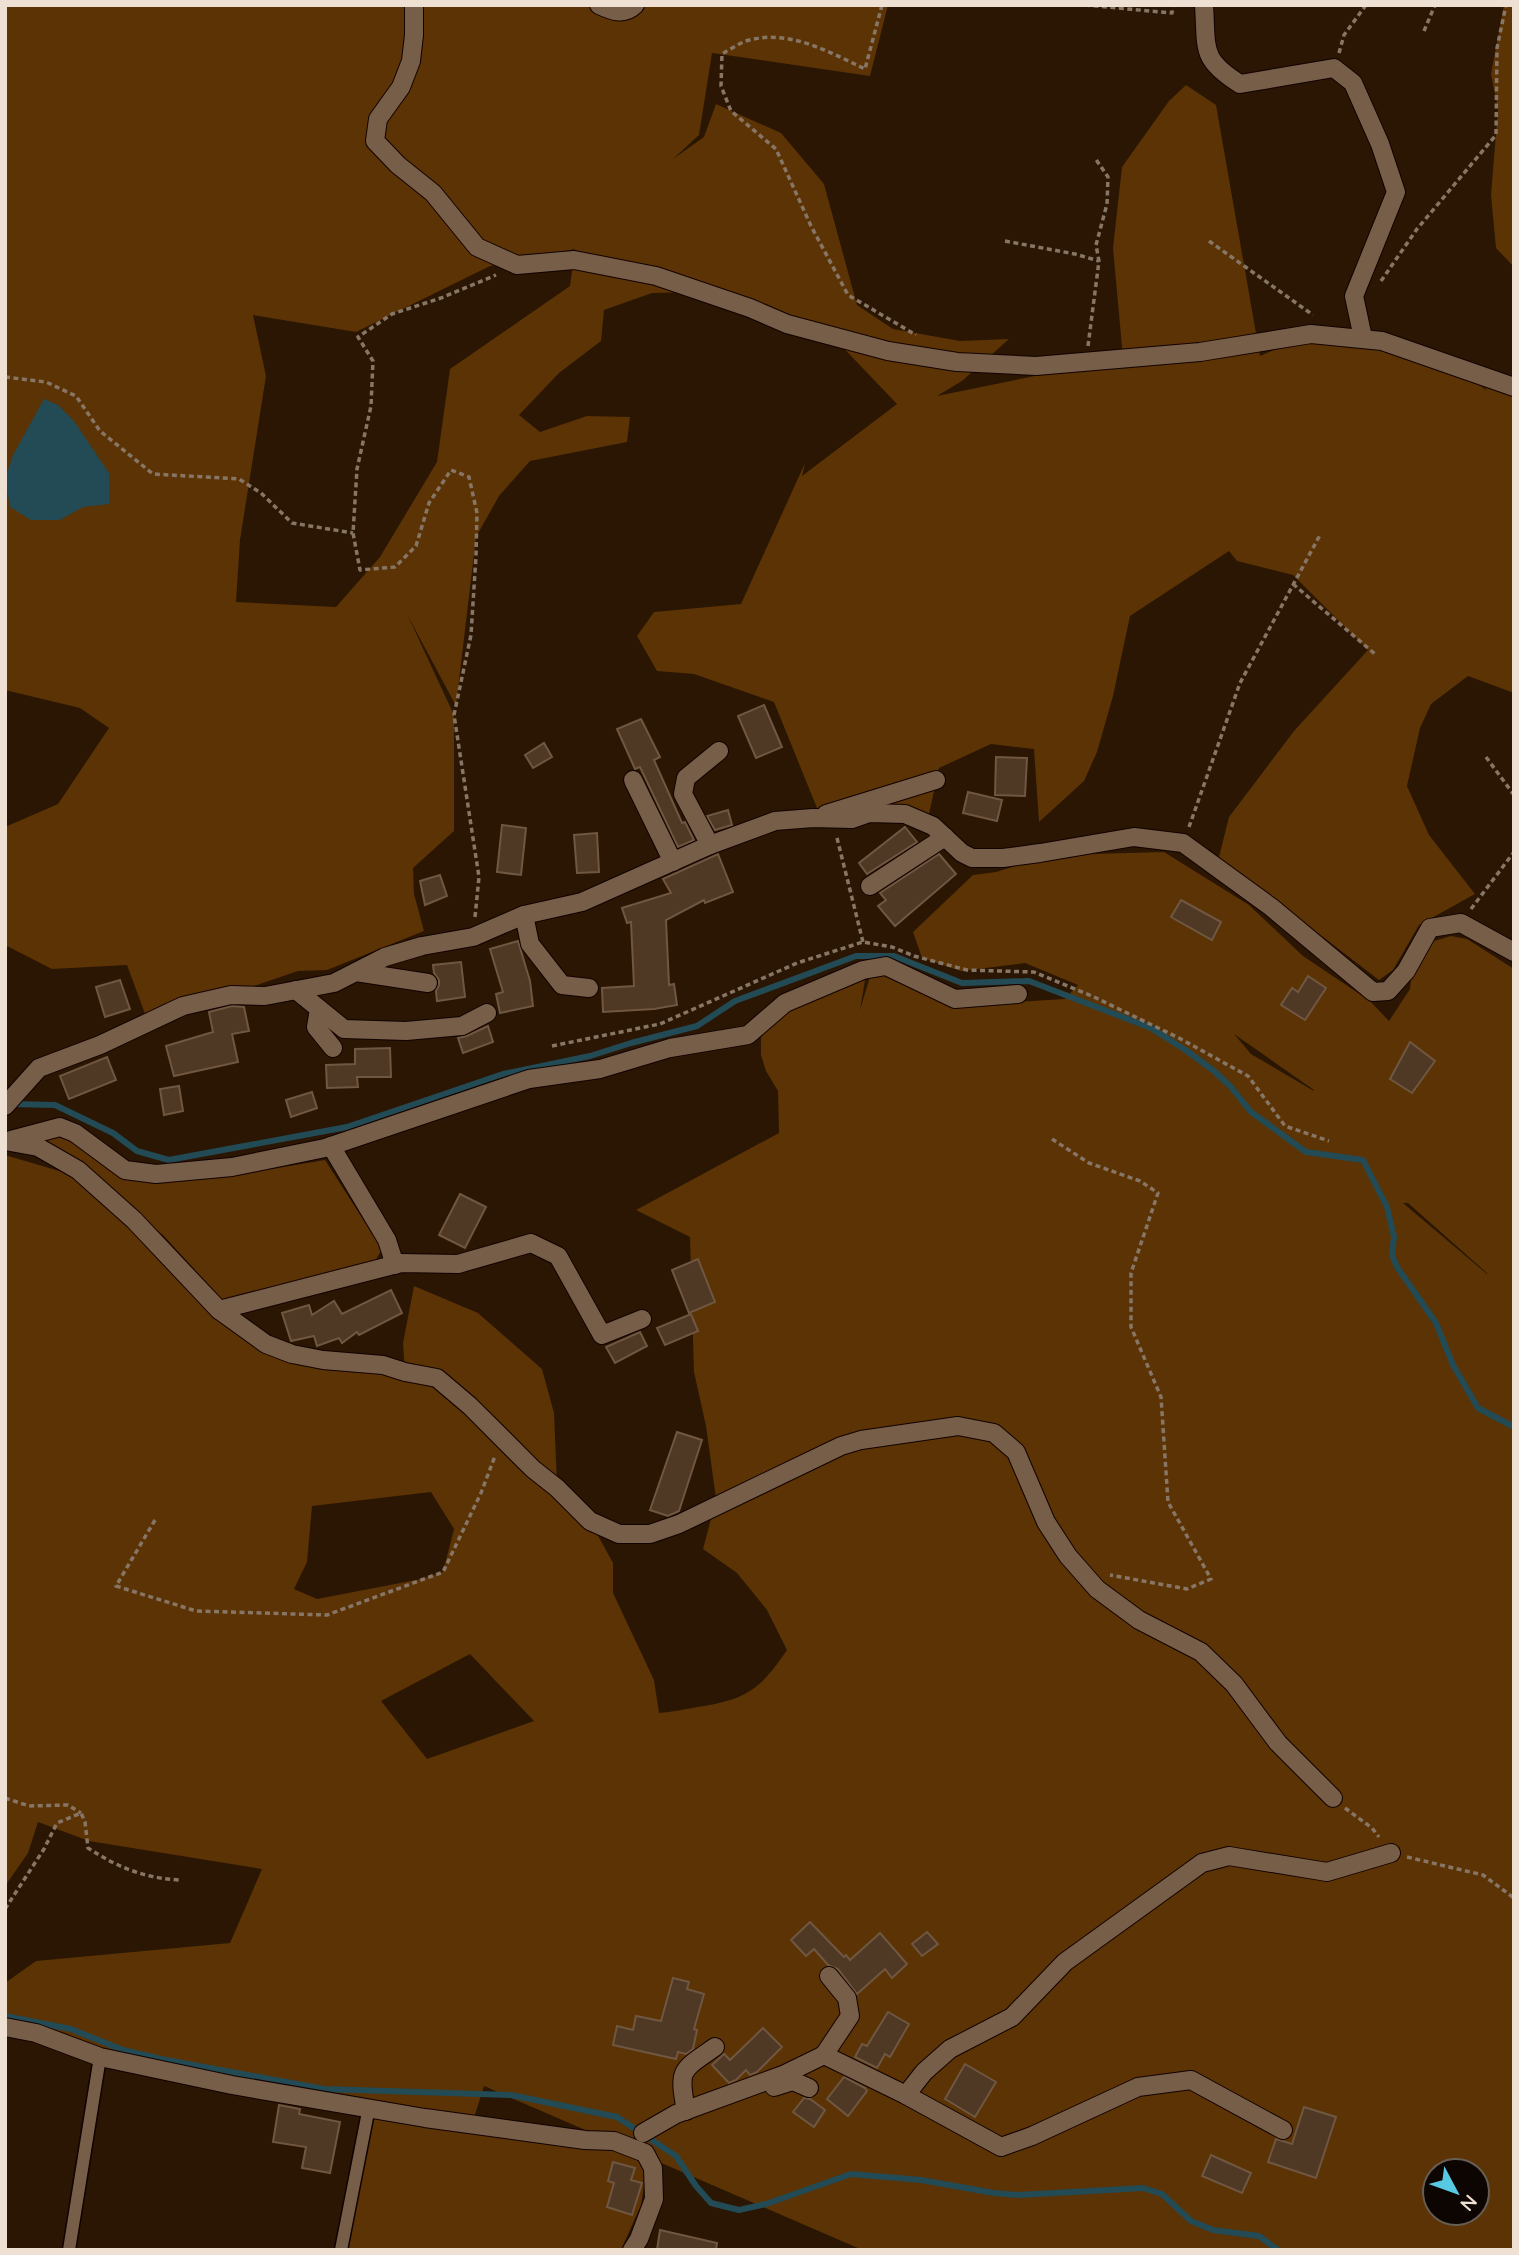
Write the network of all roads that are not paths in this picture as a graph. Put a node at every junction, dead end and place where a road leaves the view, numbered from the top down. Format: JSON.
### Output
{"nodes":[{"id":1,"x":414,"y":5,"type":"edge"},
{"id":2,"x":599,"y":5,"type":"edge"},
{"id":3,"x":635,"y":5,"type":"edge"},
{"id":4,"x":1204,"y":5,"type":"edge"},
{"id":5,"x":1363,"y":338,"type":"junction"},
{"id":6,"x":1514,"y":387,"type":"edge"},
{"id":7,"x":719,"y":751,"type":"dead end"},
{"id":8,"x":633,"y":780,"type":"dead end"},
{"id":9,"x":936,"y":780,"type":"dead end"},
{"id":10,"x":813,"y":818,"type":"junction"},
{"id":11,"x":945,"y":837,"type":"junction"},
{"id":12,"x":710,"y":845,"type":"junction"},
{"id":13,"x":673,"y":862,"type":"junction"},
{"id":14,"x":870,"y":886,"type":"dead end"},
{"id":15,"x":524,"y":915,"type":"junction"},
{"id":16,"x":1514,"y":951,"type":"edge"},
{"id":17,"x":356,"y":972,"type":"junction"},
{"id":18,"x":428,"y":983,"type":"dead end"},
{"id":19,"x":589,"y":988,"type":"dead end"},
{"id":20,"x":296,"y":990,"type":"junction"},
{"id":21,"x":1018,"y":994,"type":"dead end"},
{"id":22,"x":319,"y":1009,"type":"junction"},
{"id":23,"x":487,"y":1013,"type":"dead end"},
{"id":24,"x":333,"y":1048,"type":"dead end"},
{"id":25,"x":5,"y":1106,"type":"edge"},
{"id":26,"x":6,"y":1141,"type":"edge"},
{"id":27,"x":331,"y":1146,"type":"junction"},
{"id":28,"x":395,"y":1265,"type":"junction"},
{"id":29,"x":219,"y":1310,"type":"junction"},
{"id":30,"x":642,"y":1319,"type":"dead end"},
{"id":31,"x":1333,"y":1798,"type":"road end"},
{"id":32,"x":1391,"y":1853,"type":"road end"},
{"id":33,"x":829,"y":1976,"type":"dead end"},
{"id":34,"x":5,"y":2027,"type":"edge"},
{"id":35,"x":715,"y":2047,"type":"dead end"},
{"id":36,"x":824,"y":2055,"type":"junction"},
{"id":37,"x":100,"y":2057,"type":"junction"},
{"id":38,"x":809,"y":2088,"type":"dead end"},
{"id":39,"x":735,"y":2093,"type":"junction"},
{"id":40,"x":906,"y":2095,"type":"junction"},
{"id":41,"x":369,"y":2107,"type":"junction"},
{"id":42,"x":686,"y":2111,"type":"junction"},
{"id":43,"x":1283,"y":2130,"type":"dead end"},
{"id":44,"x":643,"y":2133,"type":"dead end"},
{"id":45,"x":69,"y":2250,"type":"edge"},
{"id":46,"x":341,"y":2250,"type":"edge"},
{"id":47,"x":632,"y":2250,"type":"edge"}],
"edges":[{"from":1,"to":5,"type":"street"},
{"from":2,"to":3,"type":"street"},
{"from":4,"to":5,"type":"street"},
{"from":5,"to":6,"type":"street"},
{"from":7,"to":12,"type":"street"},
{"from":8,"to":13,"type":"street"},
{"from":9,"to":10,"type":"street"},
{"from":10,"to":11,"type":"street"},
{"from":10,"to":12,"type":"street"},
{"from":11,"to":14,"type":"street"},
{"from":11,"to":16,"type":"street"},
{"from":12,"to":13,"type":"street"},
{"from":13,"to":15,"type":"street"},
{"from":15,"to":17,"type":"street"},
{"from":15,"to":19,"type":"street"},
{"from":17,"to":18,"type":"street"},
{"from":17,"to":20,"type":"street"},
{"from":20,"to":22,"type":"street"},
{"from":20,"to":25,"type":"street"},
{"from":21,"to":27,"type":"street"},
{"from":22,"to":23,"type":"street"},
{"from":22,"to":24,"type":"street"},
{"from":26,"to":27,"type":"street"},
{"from":26,"to":29,"type":"street"},
{"from":27,"to":28,"type":"street"},
{"from":28,"to":29,"type":"street"},
{"from":28,"to":30,"type":"street"},
{"from":29,"to":31,"type":"street"},
{"from":32,"to":40,"type":"street"},
{"from":33,"to":36,"type":"street"},
{"from":34,"to":37,"type":"street"},
{"from":35,"to":42,"type":"street"},
{"from":36,"to":39,"type":"street"},
{"from":36,"to":40,"type":"street"},
{"from":37,"to":41,"type":"street"},
{"from":37,"to":45,"type":"lane"},
{"from":38,"to":39,"type":"street"},
{"from":39,"to":42,"type":"street"},
{"from":40,"to":43,"type":"street"},
{"from":41,"to":46,"type":"lane"},
{"from":41,"to":47,"type":"street"},
{"from":42,"to":44,"type":"street"}]}
